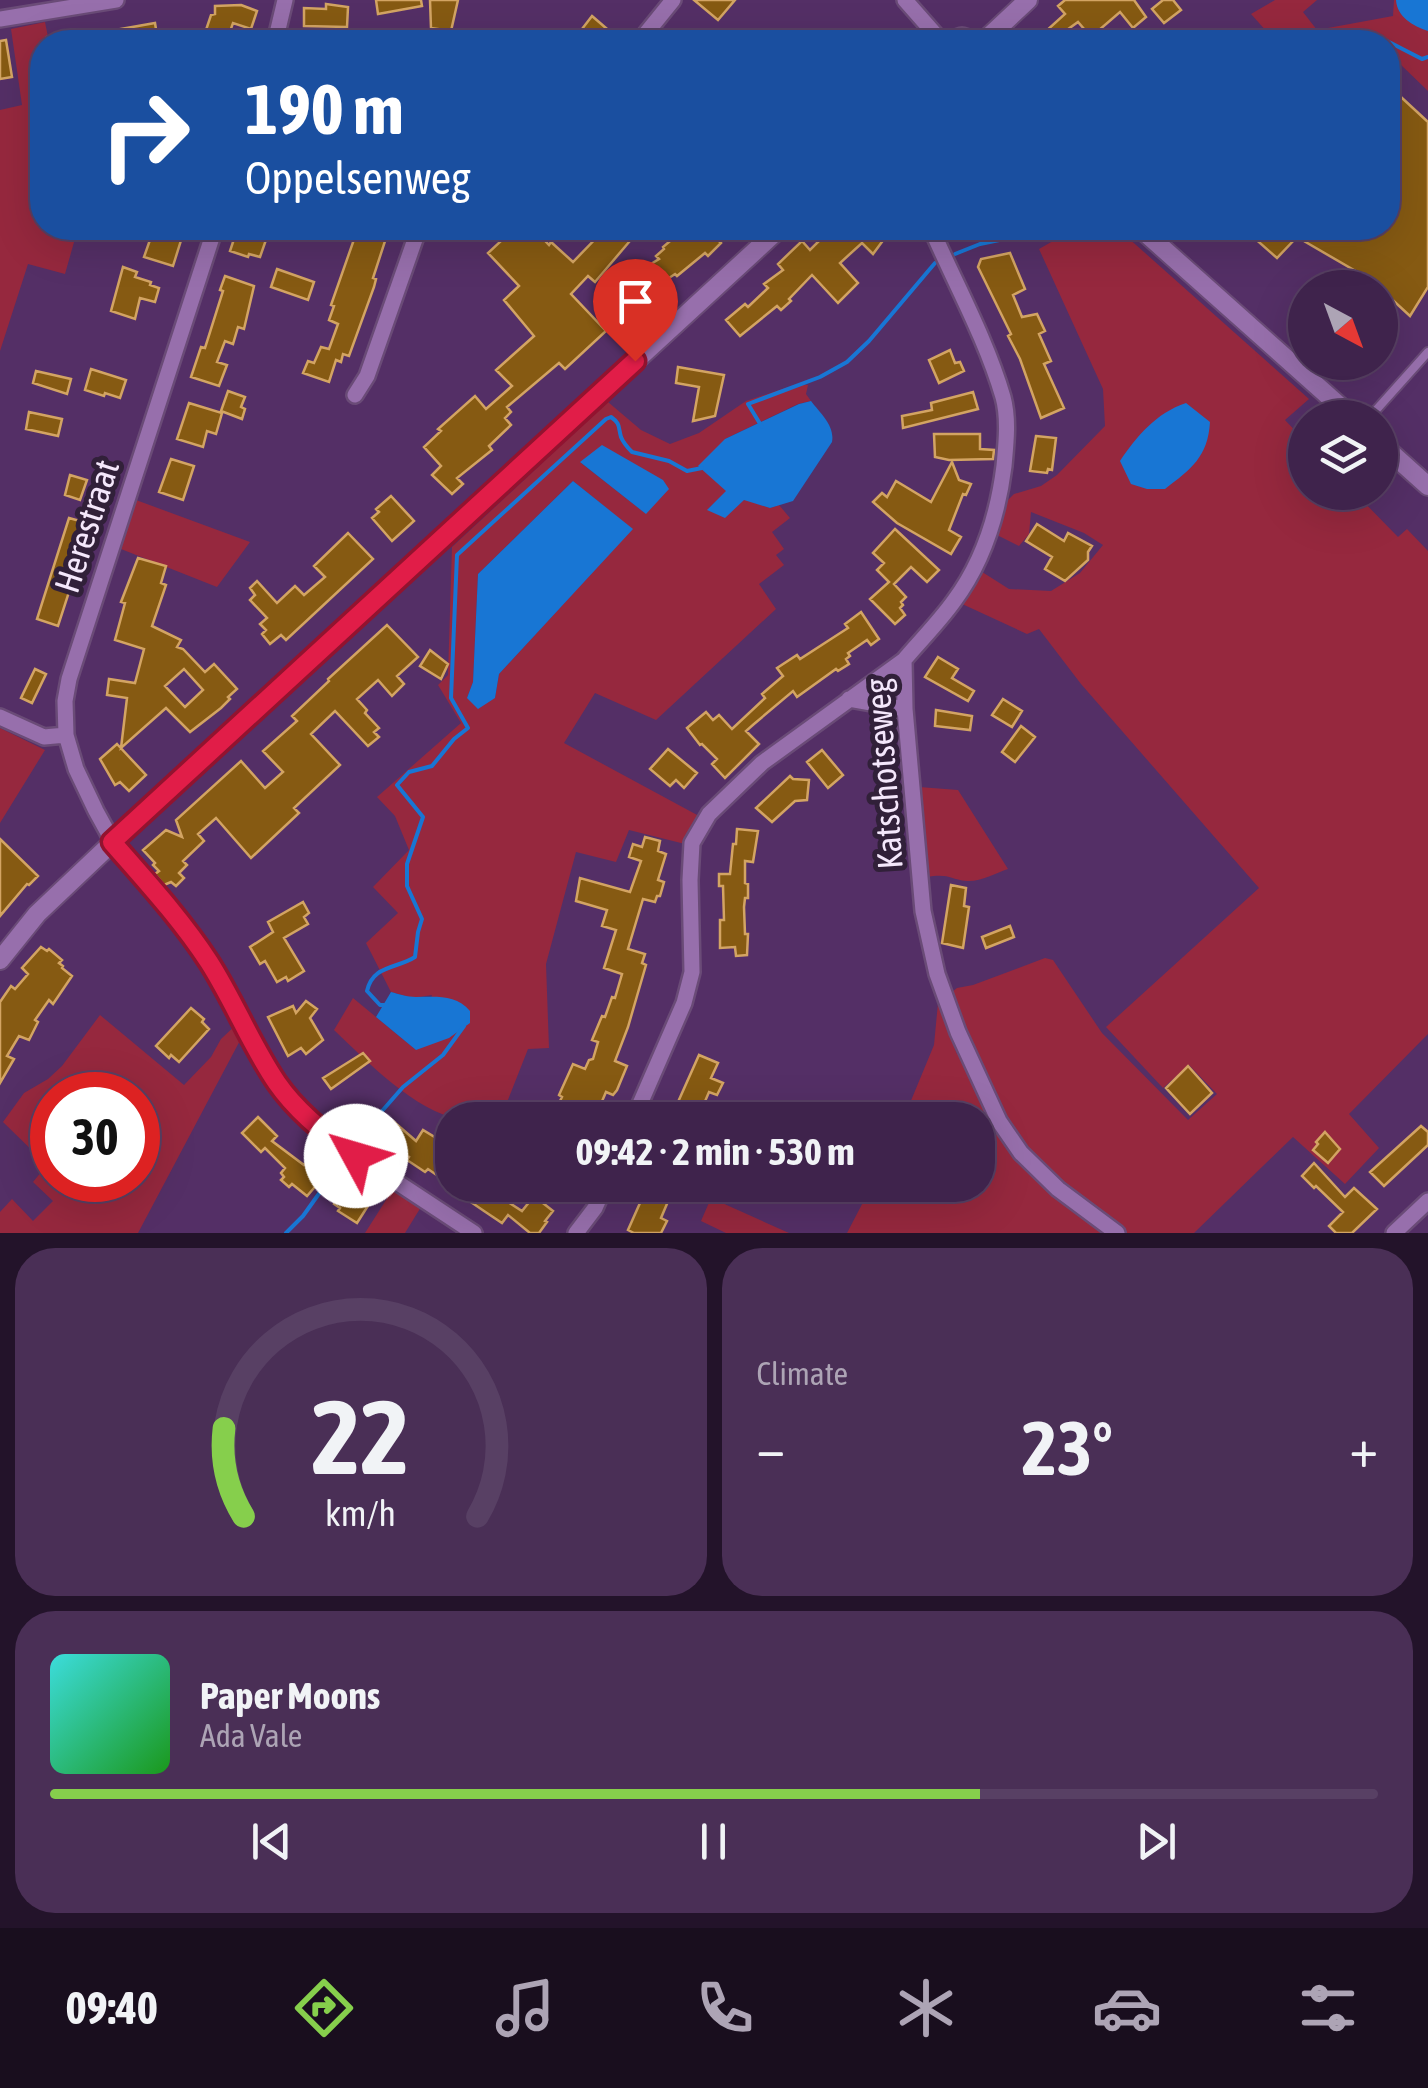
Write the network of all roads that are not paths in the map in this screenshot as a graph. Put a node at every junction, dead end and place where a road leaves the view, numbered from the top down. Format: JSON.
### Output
{"nodes":[{"id":1,"x":116,"y":0,"type":"edge"},
{"id":2,"x":285,"y":0,"type":"edge"},
{"id":3,"x":674,"y":0,"type":"edge"},
{"id":4,"x":905,"y":0,"type":"edge"},
{"id":5,"x":1028,"y":0,"type":"edge"},
{"id":6,"x":0,"y":20,"type":"edge"},
{"id":7,"x":279,"y":30,"type":"edge"},
{"id":8,"x":648,"y":30,"type":"edge"},
{"id":9,"x":933,"y":30,"type":"edge"},
{"id":10,"x":994,"y":30,"type":"edge"},
{"id":11,"x":211,"y":240,"type":"edge"},
{"id":12,"x":415,"y":240,"type":"edge"},
{"id":13,"x":767,"y":240,"type":"edge"},
{"id":14,"x":936,"y":240,"type":"edge"},
{"id":15,"x":1153,"y":240,"type":"edge"},
{"id":16,"x":1428,"y":352,"type":"edge"},
{"id":17,"x":354,"y":396,"type":"dead end"},
{"id":18,"x":1332,"y":400,"type":"edge"},
{"id":19,"x":1385,"y":400,"type":"edge"},
{"id":20,"x":1398,"y":458,"type":"edge"},
{"id":21,"x":1428,"y":486,"type":"edge"},
{"id":22,"x":904,"y":660,"type":"junction"},
{"id":23,"x":849,"y":699,"type":"junction"},
{"id":24,"x":905,"y":709,"type":"junction"},
{"id":25,"x":0,"y":717,"type":"edge"},
{"id":26,"x":66,"y":735,"type":"junction"},
{"id":27,"x":112,"y":842,"type":"junction"},
{"id":28,"x":0,"y":960,"type":"edge"},
{"id":29,"x":641,"y":1102,"type":"edge"},
{"id":30,"x":1428,"y":1201,"type":"edge"},
{"id":31,"x":598,"y":1202,"type":"edge"},
{"id":32,"x":474,"y":1233,"type":"edge"},
{"id":33,"x":576,"y":1233,"type":"edge"},
{"id":34,"x":1117,"y":1233,"type":"edge"},
{"id":35,"x":1394,"y":1233,"type":"edge"}],
"edges":[{"from":1,"to":6,"type":"street"},
{"from":2,"to":7,"type":"street"},
{"from":3,"to":8,"type":"street"},
{"from":4,"to":9,"type":"street"},
{"from":5,"to":10,"type":"street"},
{"from":11,"to":26,"type":"street","name":"Herestraat"},
{"from":12,"to":17,"type":"street"},
{"from":13,"to":27,"type":"street"},
{"from":14,"to":22,"type":"street","name":"Katschotseweg"},
{"from":15,"to":18,"type":"street"},
{"from":16,"to":19,"type":"lane"},
{"from":20,"to":21,"type":"street"},
{"from":22,"to":23,"type":"street"},
{"from":22,"to":24,"type":"street","name":"Katschotseweg"},
{"from":23,"to":24,"type":"street"},
{"from":23,"to":29,"type":"street"},
{"from":24,"to":34,"type":"street","name":"Katschotseweg"},
{"from":25,"to":26,"type":"street"},
{"from":26,"to":27,"type":"street","name":"Herestraat"},
{"from":27,"to":28,"type":"street"},
{"from":27,"to":32,"type":"street","name":"Herestraat"},
{"from":30,"to":35,"type":"street"},
{"from":31,"to":33,"type":"street"}]}
